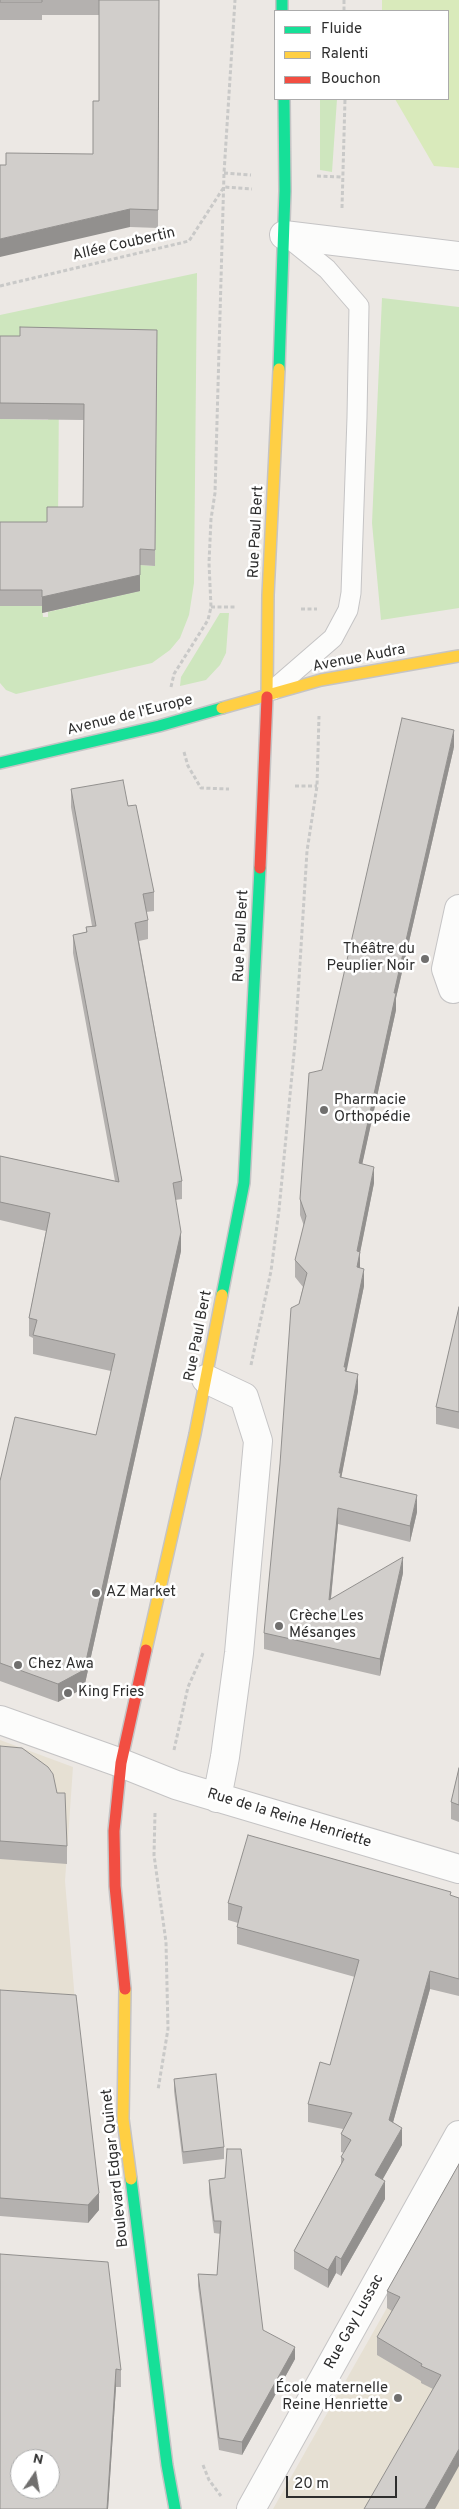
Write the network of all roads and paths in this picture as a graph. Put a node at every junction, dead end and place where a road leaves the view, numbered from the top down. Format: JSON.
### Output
{"nodes":[{"id":1,"x":235,"y":0,"type":"edge"},
{"id":2,"x":284,"y":100,"type":"edge"},
{"id":3,"x":224,"y":187,"type":"junction"},
{"id":4,"x":285,"y":191,"type":"junction"},
{"id":5,"x":284,"y":235,"type":"junction"},
{"id":6,"x":459,"y":256,"type":"edge"},
{"id":7,"x":0,"y":286,"type":"edge"},
{"id":8,"x":459,"y":656,"type":"edge"},
{"id":9,"x":171,"y":688,"type":"dead end"},
{"id":10,"x":267,"y":696,"type":"junction"},
{"id":11,"x":319,"y":719,"type":"dead end"},
{"id":12,"x":183,"y":750,"type":"dead end"},
{"id":13,"x":0,"y":763,"type":"edge"},
{"id":14,"x":296,"y":786,"type":"dead end"},
{"id":15,"x":219,"y":791,"type":"dead end"},
{"id":16,"x":459,"y":908,"type":"edge"},
{"id":17,"x":452,"y":989,"type":"dead end"},
{"id":18,"x":206,"y":1379,"type":"junction"},
{"id":19,"x":0,"y":1720,"type":"edge"},
{"id":20,"x":121,"y":1763,"type":"junction"},
{"id":21,"x":217,"y":1798,"type":"junction"},
{"id":22,"x":156,"y":1805,"type":"dead end"},
{"id":23,"x":459,"y":1869,"type":"edge"},
{"id":24,"x":156,"y":2099,"type":"dead end"},
{"id":25,"x":459,"y":2135,"type":"edge"},
{"id":26,"x":202,"y":2456,"type":"dead end"},
{"id":27,"x":225,"y":2500,"type":"dead end"},
{"id":28,"x":175,"y":2509,"type":"edge"},
{"id":29,"x":251,"y":2509,"type":"edge"}],
"edges":[{"from":1,"to":3,"type":"path"},
{"from":2,"to":4,"type":"street","name":"Rue Paul Bert"},
{"from":3,"to":4,"type":"path"},
{"from":3,"to":7,"type":"path","name":"Allée Coubertin"},
{"from":3,"to":9,"type":"path"},
{"from":4,"to":5,"type":"street","name":"Rue Paul Bert"},
{"from":5,"to":6,"type":"street"},
{"from":5,"to":10,"type":"street","name":"Rue Paul Bert"},
{"from":5,"to":10,"type":"lane"},
{"from":8,"to":10,"type":"street","name":"Avenue Audra"},
{"from":10,"to":13,"type":"street","name":"Avenue de l'Europe"},
{"from":10,"to":18,"type":"street","name":"Rue Paul Bert"},
{"from":11,"to":14,"type":"path"},
{"from":12,"to":15,"type":"path"},
{"from":16,"to":17,"type":"street"},
{"from":18,"to":20,"type":"street","name":"Rue Paul Bert"},
{"from":18,"to":21,"type":"street"},
{"from":19,"to":20,"type":"street","name":"Rue de la Reine Henriette"},
{"from":20,"to":21,"type":"street","name":"Rue de la Reine Henriette"},
{"from":20,"to":28,"type":"street","name":"Boulevard Edgar Quinet"},
{"from":21,"to":23,"type":"street","name":"Rue de la Reine Henriette"},
{"from":22,"to":24,"type":"path"},
{"from":25,"to":29,"type":"street","name":"Rue Gay Lussac"},
{"from":26,"to":27,"type":"path"}]}
